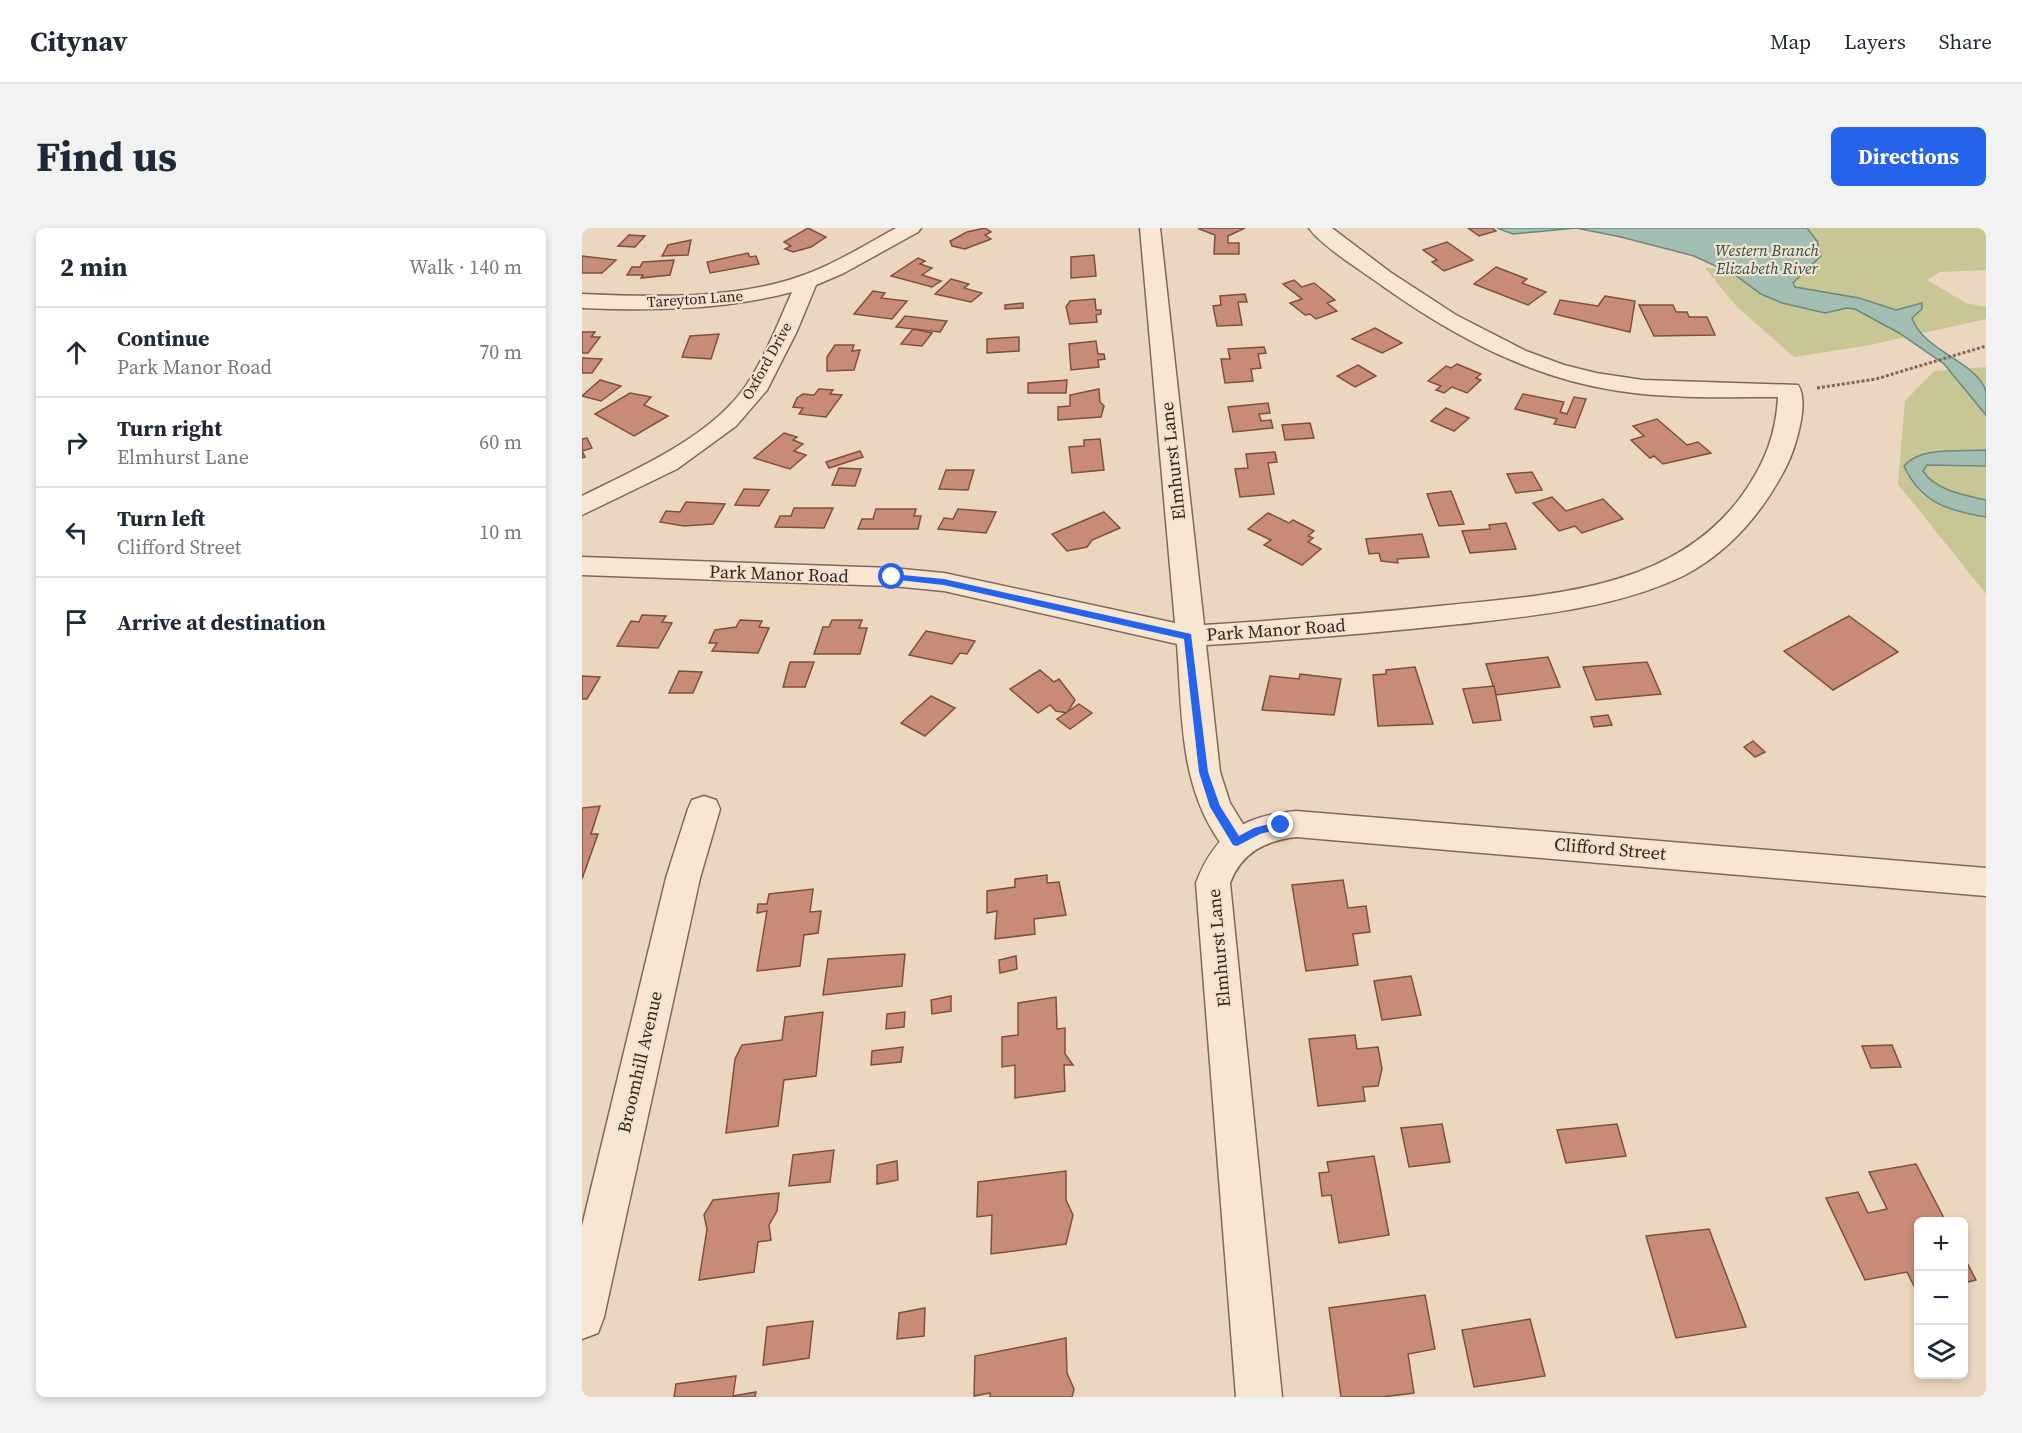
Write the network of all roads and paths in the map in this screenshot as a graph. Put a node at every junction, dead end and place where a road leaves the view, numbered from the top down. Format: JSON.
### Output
{"nodes":[{"id":1,"x":911,"y":228,"type":"edge"},
{"id":2,"x":1150,"y":228,"type":"edge"},
{"id":3,"x":1318,"y":228,"type":"edge"},
{"id":4,"x":807,"y":281,"type":"junction"},
{"id":5,"x":582,"y":301,"type":"edge"},
{"id":6,"x":1986,"y":346,"type":"edge"},
{"id":7,"x":1790,"y":390,"type":"junction"},
{"id":8,"x":582,"y":507,"type":"edge"},
{"id":9,"x":582,"y":566,"type":"edge"},
{"id":10,"x":1188,"y":636,"type":"junction"},
{"id":11,"x":705,"y":809,"type":"dead end"},
{"id":12,"x":1237,"y":842,"type":"junction"},
{"id":13,"x":1986,"y":882,"type":"edge"},
{"id":14,"x":582,"y":1317,"type":"edge"},
{"id":15,"x":1258,"y":1397,"type":"edge"}],
"edges":[{"from":1,"to":4,"type":"street"},
{"from":2,"to":10,"type":"street","name":"Elmhurst Lane"},
{"from":3,"to":7,"type":"street"},
{"from":4,"to":5,"type":"street","name":"Tareyton Lane"},
{"from":4,"to":8,"type":"street","name":"Oxford Drive"},
{"from":6,"to":7,"type":"path"},
{"from":7,"to":10,"type":"street","name":"Park Manor Road"},
{"from":9,"to":10,"type":"street","name":"Park Manor Road"},
{"from":10,"to":12,"type":"street","name":"Elmhurst Lane"},
{"from":11,"to":14,"type":"street","name":"Broomhill Avenue"},
{"from":12,"to":13,"type":"street","name":"Clifford Street"},
{"from":12,"to":15,"type":"street","name":"Elmhurst Lane"}]}
